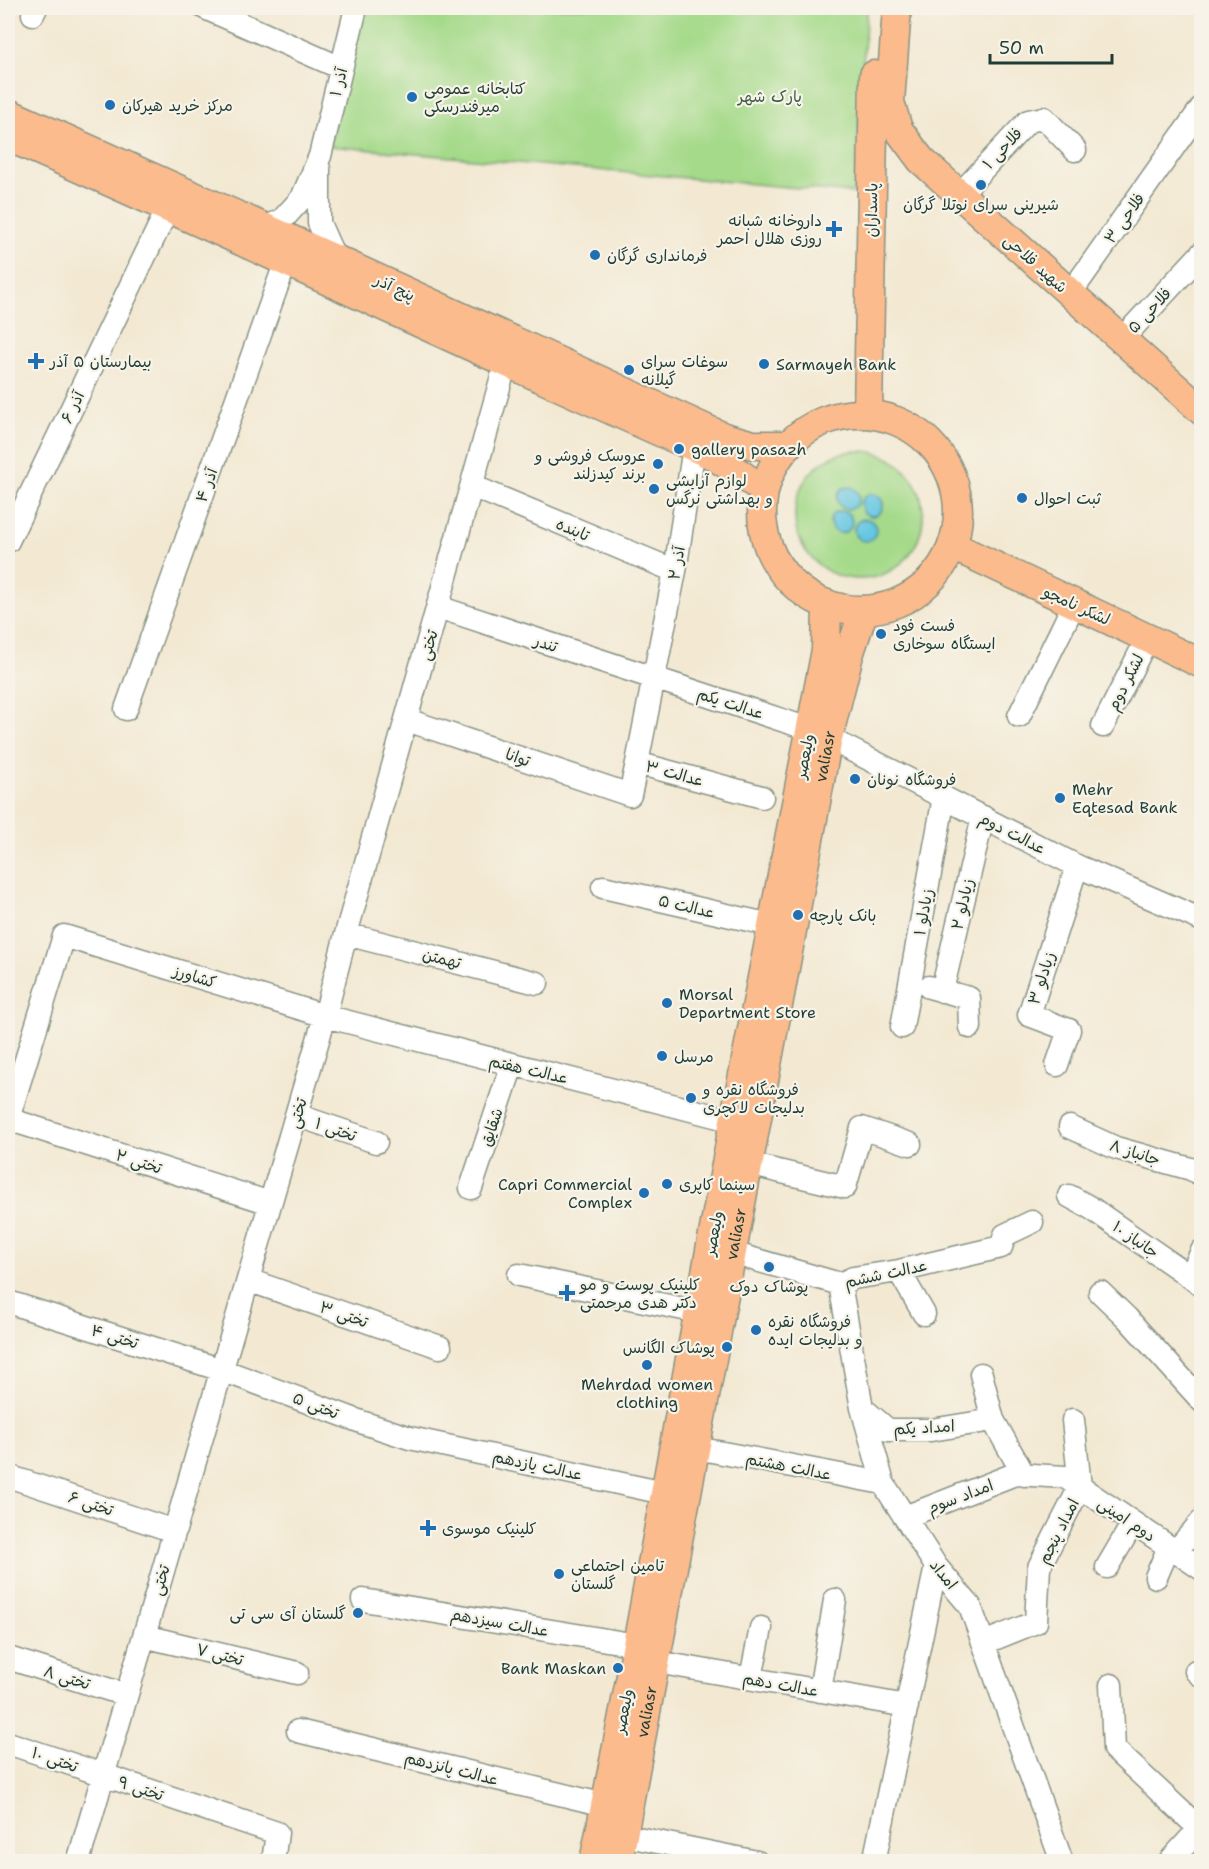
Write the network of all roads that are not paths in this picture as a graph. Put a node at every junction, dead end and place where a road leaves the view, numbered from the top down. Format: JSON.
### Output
{"nodes":[{"id":1,"x":205,"y":8,"type":"edge"},
{"id":2,"x":356,"y":8,"type":"edge"},
{"id":3,"x":880,"y":8,"type":"edge"},
{"id":4,"x":897,"y":8,"type":"edge"},
{"id":5,"x":341,"y":68,"type":"junction"},
{"id":6,"x":1202,"y":107,"type":"edge"},
{"id":7,"x":8,"y":113,"type":"edge"},
{"id":8,"x":8,"y":137,"type":"edge"},
{"id":9,"x":1075,"y":150,"type":"dead end"},
{"id":10,"x":320,"y":156,"type":"junction"},
{"id":11,"x":921,"y":160,"type":"junction"},
{"id":12,"x":872,"y":174,"type":"junction"},
{"id":13,"x":959,"y":195,"type":"junction"},
{"id":14,"x":168,"y":208,"type":"junction"},
{"id":15,"x":264,"y":228,"type":"junction"},
{"id":16,"x":1202,"y":253,"type":"edge"},
{"id":17,"x":335,"y":259,"type":"junction"},
{"id":18,"x":286,"y":261,"type":"junction"},
{"id":19,"x":1070,"y":294,"type":"junction"},
{"id":20,"x":1122,"y":340,"type":"junction"},
{"id":21,"x":506,"y":362,"type":"junction"},
{"id":22,"x":1198,"y":401,"type":"edge"},
{"id":23,"x":868,"y":408,"type":"junction"},
{"id":24,"x":787,"y":445,"type":"junction"},
{"id":25,"x":694,"y":447,"type":"junction"},
{"id":26,"x":472,"y":486,"type":"junction"},
{"id":27,"x":764,"y":490,"type":"junction"},
{"id":28,"x":8,"y":541,"type":"edge"},
{"id":29,"x":960,"y":550,"type":"junction"},
{"id":30,"x":675,"y":571,"type":"junction"},
{"id":31,"x":827,"y":604,"type":"junction"},
{"id":32,"x":1074,"y":604,"type":"junction"},
{"id":33,"x":438,"y":608,"type":"junction"},
{"id":34,"x":864,"y":610,"type":"junction"},
{"id":35,"x":1147,"y":639,"type":"junction"},
{"id":36,"x":1202,"y":664,"type":"edge"},
{"id":37,"x":653,"y":678,"type":"junction"},
{"id":38,"x":126,"y":709,"type":"dead end"},
{"id":39,"x":1019,"y":716,"type":"dead end"},
{"id":40,"x":407,"y":720,"type":"junction"},
{"id":41,"x":1102,"y":726,"type":"dead end"},
{"id":42,"x":818,"y":733,"type":"junction"},
{"id":43,"x":637,"y":763,"type":"junction"},
{"id":44,"x":762,"y":796,"type":"dead end"},
{"id":45,"x":944,"y":798,"type":"junction"},
{"id":46,"x":983,"y":817,"type":"junction"},
{"id":47,"x":1077,"y":866,"type":"junction"},
{"id":48,"x":603,"y":887,"type":"dead end"},
{"id":49,"x":1202,"y":920,"type":"edge"},
{"id":50,"x":771,"y":925,"type":"junction"},
{"id":51,"x":346,"y":933,"type":"junction"},
{"id":52,"x":910,"y":982,"type":"junction"},
{"id":53,"x":537,"y":983,"type":"dead end"},
{"id":54,"x":942,"y":991,"type":"junction"},
{"id":55,"x":325,"y":1016,"type":"junction"},
{"id":56,"x":902,"y":1027,"type":"dead end"},
{"id":57,"x":970,"y":1027,"type":"dead end"},
{"id":58,"x":512,"y":1065,"type":"junction"},
{"id":59,"x":1057,"y":1065,"type":"dead end"},
{"id":60,"x":296,"y":1115,"type":"junction"},
{"id":61,"x":8,"y":1119,"type":"edge"},
{"id":62,"x":734,"y":1121,"type":"junction"},
{"id":63,"x":1070,"y":1127,"type":"dead end"},
{"id":64,"x":376,"y":1142,"type":"dead end"},
{"id":65,"x":910,"y":1144,"type":"dead end"},
{"id":66,"x":748,"y":1164,"type":"junction"},
{"id":67,"x":1202,"y":1175,"type":"edge"},
{"id":68,"x":471,"y":1188,"type":"dead end"},
{"id":69,"x":1069,"y":1196,"type":"dead end"},
{"id":70,"x":270,"y":1203,"type":"junction"},
{"id":71,"x":1032,"y":1222,"type":"dead end"},
{"id":72,"x":1202,"y":1251,"type":"edge"},
{"id":73,"x":732,"y":1253,"type":"junction"},
{"id":74,"x":899,"y":1271,"type":"junction"},
{"id":75,"x":519,"y":1275,"type":"dead end"},
{"id":76,"x":248,"y":1280,"type":"junction"},
{"id":77,"x":1196,"y":1281,"type":"edge"},
{"id":78,"x":840,"y":1284,"type":"junction"},
{"id":79,"x":1100,"y":1292,"type":"dead end"},
{"id":80,"x":8,"y":1302,"type":"edge"},
{"id":81,"x":698,"y":1312,"type":"junction"},
{"id":82,"x":924,"y":1314,"type":"dead end"},
{"id":83,"x":440,"y":1347,"type":"dead end"},
{"id":84,"x":222,"y":1370,"type":"junction"},
{"id":85,"x":981,"y":1374,"type":"dead end"},
{"id":86,"x":1202,"y":1401,"type":"edge"},
{"id":87,"x":862,"y":1408,"type":"junction"},
{"id":88,"x":993,"y":1420,"type":"junction"},
{"id":89,"x":1073,"y":1420,"type":"dead end"},
{"id":90,"x":410,"y":1438,"type":"joint"},
{"id":91,"x":696,"y":1448,"type":"junction"},
{"id":92,"x":1020,"y":1475,"type":"junction"},
{"id":93,"x":8,"y":1476,"type":"edge"},
{"id":94,"x":883,"y":1484,"type":"junction"},
{"id":95,"x":1080,"y":1487,"type":"junction"},
{"id":96,"x":664,"y":1493,"type":"junction"},
{"id":97,"x":904,"y":1517,"type":"junction"},
{"id":98,"x":1202,"y":1521,"type":"edge"},
{"id":99,"x":1133,"y":1523,"type":"junction"},
{"id":100,"x":174,"y":1531,"type":"junction"},
{"id":101,"x":1172,"y":1550,"type":"junction"},
{"id":102,"x":936,"y":1566,"type":"junction"},
{"id":103,"x":1107,"y":1567,"type":"dead end"},
{"id":104,"x":1202,"y":1569,"type":"edge"},
{"id":105,"x":1156,"y":1577,"type":"dead end"},
{"id":106,"x":363,"y":1600,"type":"dead end"},
{"id":107,"x":835,"y":1600,"type":"dead end"},
{"id":108,"x":761,"y":1628,"type":"dead end"},
{"id":109,"x":144,"y":1635,"type":"junction"},
{"id":110,"x":984,"y":1643,"type":"junction"},
{"id":111,"x":646,"y":1653,"type":"junction"},
{"id":112,"x":8,"y":1658,"type":"edge"},
{"id":113,"x":297,"y":1673,"type":"dead end"},
{"id":114,"x":751,"y":1678,"type":"junction"},
{"id":115,"x":1112,"y":1685,"type":"dead end"},
{"id":116,"x":820,"y":1690,"type":"junction"},
{"id":117,"x":126,"y":1695,"type":"junction"},
{"id":118,"x":907,"y":1706,"type":"junction"},
{"id":119,"x":298,"y":1731,"type":"dead end"},
{"id":120,"x":8,"y":1743,"type":"edge"},
{"id":121,"x":103,"y":1775,"type":"junction"},
{"id":122,"x":605,"y":1805,"type":"junction"},
{"id":123,"x":1200,"y":1827,"type":"edge"},
{"id":124,"x":621,"y":1848,"type":"edge"},
{"id":125,"x":78,"y":1862,"type":"edge"},
{"id":126,"x":273,"y":1862,"type":"edge"},
{"id":127,"x":594,"y":1862,"type":"edge"},
{"id":128,"x":757,"y":1862,"type":"edge"},
{"id":129,"x":874,"y":1862,"type":"edge"},
{"id":130,"x":1062,"y":1862,"type":"edge"},
{"id":131,"x":1169,"y":1862,"type":"edge"}],
"edges":[{"from":1,"to":5,"type":"street"},
{"from":2,"to":5,"type":"street","name":"۱ آذر"},
{"from":3,"to":12,"type":"main road","name":"پاسداران"},
{"from":4,"to":11,"type":"main road","name":"شهید فلاحی"},
{"from":5,"to":10,"type":"street","name":"۱ آذر"},
{"from":6,"to":19,"type":"street","name":"۳ فلاحی"},
{"from":7,"to":15,"type":"main road","name":"پنج آذر"},
{"from":8,"to":14,"type":"main road","name":"پنج آذر"},
{"from":9,"to":13,"type":"street","name":"۱ فلاحی"},
{"from":10,"to":15,"type":"street"},
{"from":10,"to":17,"type":"street"},
{"from":11,"to":12,"type":"main road"},
{"from":11,"to":13,"type":"main road","name":"شهید فلاحی"},
{"from":12,"to":23,"type":"main road","name":"پاسداران"},
{"from":13,"to":19,"type":"main road","name":"شهید فلاحی"},
{"from":14,"to":18,"type":"main road","name":"پنج آذر"},
{"from":14,"to":28,"type":"street","name":"آذر ۶"},
{"from":15,"to":17,"type":"main road","name":"پنج آذر"},
{"from":16,"to":20,"type":"street","name":"۵ فلاحی"},
{"from":17,"to":24,"type":"main road","name":"پنج آذر"},
{"from":18,"to":21,"type":"main road","name":"پنج آذر"},
{"from":18,"to":38,"type":"street","name":"آذر ۴"},
{"from":19,"to":20,"type":"main road","name":"شهید فلاحی"},
{"from":20,"to":22,"type":"main road","name":"شهید فلاحی"},
{"from":21,"to":25,"type":"main road","name":"پنج آذر"},
{"from":21,"to":26,"type":"street","name":"تختی"},
{"from":23,"to":24,"type":"main road"},
{"from":23,"to":29,"type":"main road"},
{"from":24,"to":27,"type":"main road"},
{"from":25,"to":27,"type":"main road","name":"پنج آذر"},
{"from":25,"to":30,"type":"street","name":"۲ آذر"},
{"from":26,"to":30,"type":"street","name":"تابنده"},
{"from":26,"to":33,"type":"street","name":"تختی"},
{"from":27,"to":31,"type":"main road"},
{"from":29,"to":32,"type":"main road","name":"لشکر نامجو"},
{"from":29,"to":34,"type":"main road"},
{"from":30,"to":37,"type":"street","name":"۲ آذر"},
{"from":31,"to":34,"type":"main road"},
{"from":31,"to":42,"type":"main road","name":"ولیعصر"},
{"from":32,"to":35,"type":"main road","name":"لشکر نامجو"},
{"from":32,"to":39,"type":"street"},
{"from":33,"to":37,"type":"street","name":"تندر"},
{"from":33,"to":40,"type":"street","name":"تختی"},
{"from":34,"to":42,"type":"main road","name":"valiasr"},
{"from":35,"to":36,"type":"main road","name":"لشکر نامجو"},
{"from":35,"to":41,"type":"street","name":"لشکر دوم"},
{"from":37,"to":42,"type":"street","name":"عدالت یکم"},
{"from":37,"to":43,"type":"street","name":"عدالت ۳"},
{"from":40,"to":43,"type":"street","name":"توانا"},
{"from":40,"to":51,"type":"street","name":"تختی"},
{"from":42,"to":45,"type":"street","name":"عدالت دوم"},
{"from":42,"to":50,"type":"main road","name":"ولیعصر"},
{"from":42,"to":66,"type":"main road","name":"valiasr"},
{"from":43,"to":44,"type":"street","name":"عدالت ۳"},
{"from":45,"to":46,"type":"street","name":"عدالت دوم"},
{"from":45,"to":52,"type":"street","name":"زیادلو ۱"},
{"from":46,"to":47,"type":"street","name":"عدالت دوم"},
{"from":46,"to":54,"type":"street","name":"زیادلو ۲"},
{"from":47,"to":49,"type":"street","name":"عدالت دوم"},
{"from":47,"to":59,"type":"street","name":"زیادلو ۳"},
{"from":48,"to":50,"type":"street","name":"عدالت ۵"},
{"from":50,"to":62,"type":"main road","name":"ولیعصر"},
{"from":51,"to":53,"type":"street","name":"تهمتن"},
{"from":51,"to":55,"type":"street","name":"تختی"},
{"from":52,"to":54,"type":"street"},
{"from":52,"to":56,"type":"street","name":"زیادلو ۱"},
{"from":54,"to":57,"type":"street"},
{"from":55,"to":58,"type":"street","name":"عدالت هفتم"},
{"from":55,"to":60,"type":"street","name":"تختی"},
{"from":55,"to":61,"type":"street","name":"کشاورز"},
{"from":58,"to":62,"type":"street","name":"عدالت هفتم"},
{"from":58,"to":68,"type":"street","name":"شقایق"},
{"from":60,"to":64,"type":"street","name":"۱ تختی"},
{"from":60,"to":70,"type":"street","name":"تختی"},
{"from":61,"to":70,"type":"street","name":"تختی ۲"},
{"from":62,"to":81,"type":"main road","name":"ولیعصر"},
{"from":63,"to":67,"type":"street","name":"جانباز ۸"},
{"from":65,"to":66,"type":"street"},
{"from":66,"to":73,"type":"main road","name":"valiasr"},
{"from":69,"to":77,"type":"street","name":"۱۰ جانباز"},
{"from":70,"to":76,"type":"street","name":"تختی"},
{"from":71,"to":74,"type":"street","name":"عدالت ششم"},
{"from":72,"to":77,"type":"street"},
{"from":73,"to":78,"type":"street","name":"عدالت ششم"},
{"from":73,"to":91,"type":"main road","name":"valiasr"},
{"from":74,"to":78,"type":"street","name":"عدالت ششم"},
{"from":74,"to":82,"type":"street"},
{"from":75,"to":81,"type":"street"},
{"from":76,"to":83,"type":"street","name":"تختی ۳"},
{"from":76,"to":84,"type":"street","name":"تختی"},
{"from":78,"to":87,"type":"street","name":"امداد"},
{"from":79,"to":86,"type":"street"},
{"from":80,"to":84,"type":"street","name":"تختی ۴"},
{"from":81,"to":96,"type":"main road","name":"ولیعصر"},
{"from":84,"to":90,"type":"street","name":"۵ تختی"},
{"from":84,"to":100,"type":"street","name":"تختی"},
{"from":85,"to":88,"type":"street"},
{"from":87,"to":88,"type":"street","name":"امداد یکم"},
{"from":87,"to":94,"type":"street","name":"امداد"},
{"from":88,"to":92,"type":"street"},
{"from":89,"to":95,"type":"street","name":"امداد پنجم"},
{"from":90,"to":96,"type":"street","name":"عدالت یازدهم"},
{"from":91,"to":94,"type":"street","name":"عدالت هشتم"},
{"from":91,"to":111,"type":"main road","name":"valiasr"},
{"from":92,"to":95,"type":"street","name":"دوم امینی"},
{"from":92,"to":97,"type":"street","name":"امداد سوم"},
{"from":93,"to":100,"type":"street","name":"تختی ۶"},
{"from":94,"to":97,"type":"street","name":"امداد"},
{"from":95,"to":99,"type":"street","name":"دوم امینی"},
{"from":95,"to":110,"type":"street","name":"امداد پنجم"},
{"from":96,"to":111,"type":"main road","name":"ولیعصر"},
{"from":97,"to":102,"type":"street","name":"امداد"},
{"from":98,"to":101,"type":"street"},
{"from":99,"to":101,"type":"street","name":"دوم امینی"},
{"from":99,"to":103,"type":"street"},
{"from":100,"to":109,"type":"street","name":"تختی"},
{"from":101,"to":104,"type":"street","name":"دوم امینی"},
{"from":101,"to":105,"type":"street"},
{"from":102,"to":110,"type":"street","name":"امداد"},
{"from":102,"to":118,"type":"street"},
{"from":106,"to":111,"type":"street","name":"عدالت سیزدهم"},
{"from":107,"to":116,"type":"street"},
{"from":108,"to":114,"type":"street"},
{"from":109,"to":113,"type":"street","name":"تختی ۷"},
{"from":109,"to":117,"type":"street","name":"تختی"},
{"from":110,"to":130,"type":"street","name":"امداد"},
{"from":111,"to":114,"type":"street","name":"عدالت دهم"},
{"from":111,"to":122,"type":"main road","name":"ولیعصر"},
{"from":111,"to":124,"type":"main road","name":"valiasr"},
{"from":112,"to":117,"type":"street","name":"تختی ۸"},
{"from":114,"to":116,"type":"street","name":"عدالت دهم"},
{"from":115,"to":123,"type":"street"},
{"from":116,"to":118,"type":"street","name":"عدالت دهم"},
{"from":117,"to":121,"type":"street","name":"تختی"},
{"from":118,"to":129,"type":"street"},
{"from":119,"to":122,"type":"street","name":"عدالت پانزدهم"},
{"from":120,"to":121,"type":"street","name":"تختی ۱۰"},
{"from":121,"to":125,"type":"street","name":"تختی"},
{"from":121,"to":126,"type":"street","name":"۹ تختی"},
{"from":122,"to":127,"type":"main road","name":"ولیعصر"},
{"from":123,"to":131,"type":"street"},
{"from":124,"to":128,"type":"street"}]}
